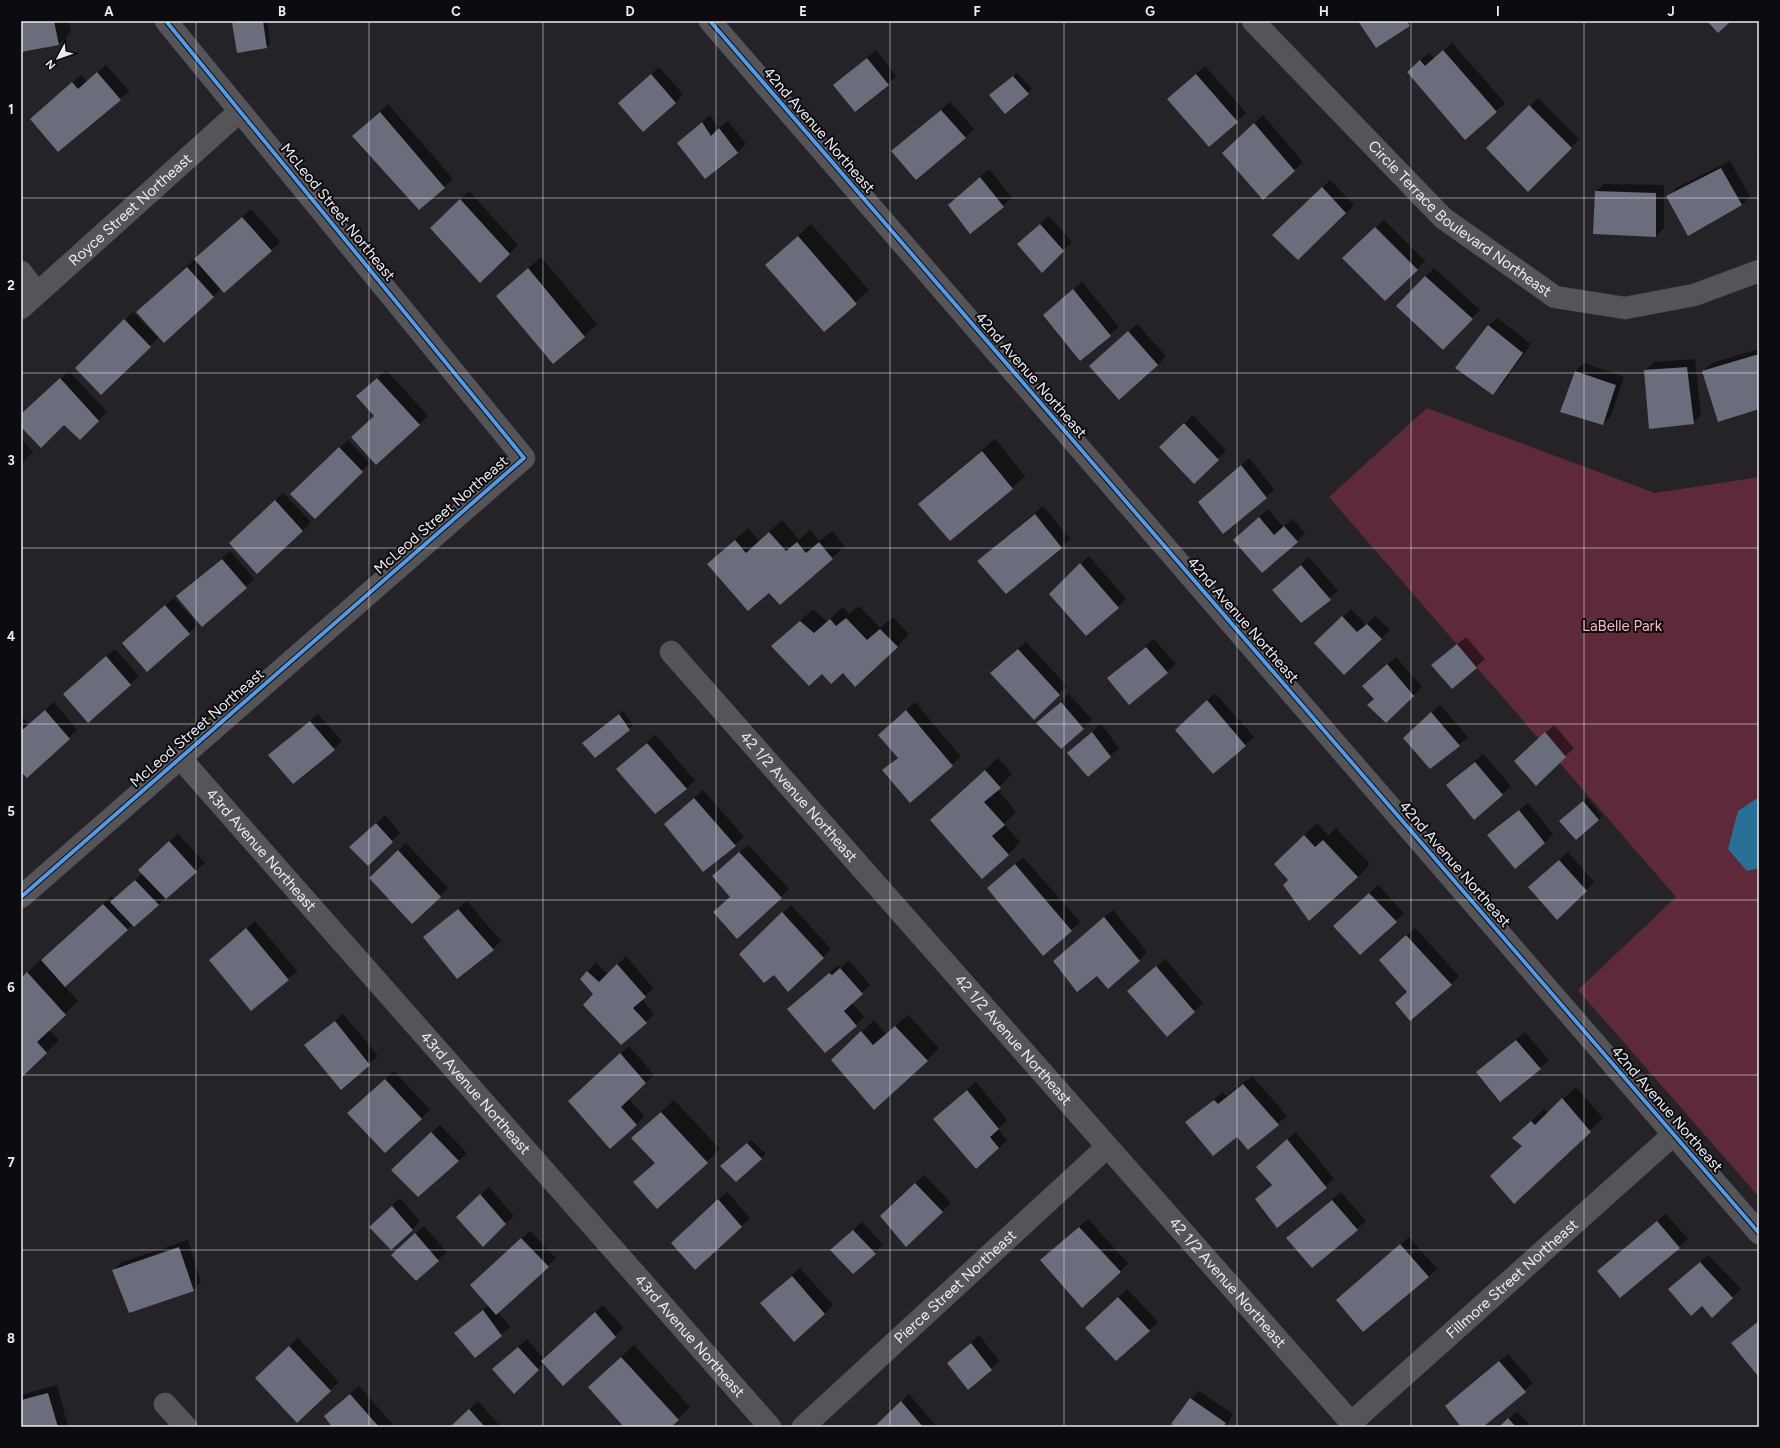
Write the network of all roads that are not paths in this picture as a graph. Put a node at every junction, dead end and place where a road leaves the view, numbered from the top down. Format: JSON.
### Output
{"nodes":[{"id":1,"x":166,"y":21,"type":"edge"},
{"id":2,"x":710,"y":21,"type":"edge"},
{"id":3,"x":1253,"y":21,"type":"edge"},
{"id":4,"x":240,"y":112,"type":"junction"},
{"id":5,"x":1759,"y":271,"type":"edge"},
{"id":6,"x":21,"y":272,"type":"edge"},
{"id":7,"x":37,"y":293,"type":"junction"},
{"id":8,"x":21,"y":308,"type":"edge"},
{"id":9,"x":671,"y":652,"type":"dead end"},
{"id":10,"x":181,"y":758,"type":"junction"},
{"id":11,"x":21,"y":897,"type":"edge"},
{"id":12,"x":1673,"y":1135,"type":"junction"},
{"id":13,"x":1107,"y":1147,"type":"junction"},
{"id":14,"x":1759,"y":1233,"type":"edge"},
{"id":15,"x":165,"y":1404,"type":"dead end"},
{"id":16,"x":1353,"y":1425,"type":"edge"},
{"id":17,"x":186,"y":1427,"type":"edge"},
{"id":18,"x":770,"y":1427,"type":"edge"},
{"id":19,"x":803,"y":1427,"type":"edge"}],
"edges":[{"from":1,"to":4,"type":"street","name":"McLeod Street Northeast"},
{"from":2,"to":12,"type":"street","name":"42nd Avenue Northeast"},
{"from":3,"to":5,"type":"street","name":"Circle Terrace Boulevard Northeast"},
{"from":4,"to":7,"type":"street","name":"Royce Street Northeast"},
{"from":4,"to":10,"type":"street","name":"McLeod Street Northeast"},
{"from":6,"to":7,"type":"street"},
{"from":7,"to":8,"type":"street","name":"Royce Street Northeast"},
{"from":9,"to":13,"type":"street","name":"42 1/2 Avenue Northeast"},
{"from":10,"to":11,"type":"street","name":"McLeod Street Northeast"},
{"from":10,"to":18,"type":"street","name":"43rd Avenue Northeast"},
{"from":12,"to":14,"type":"street","name":"42nd Avenue Northeast"},
{"from":12,"to":16,"type":"street","name":"Fillmore Street Northeast"},
{"from":13,"to":16,"type":"street","name":"42 1/2 Avenue Northeast"},
{"from":13,"to":19,"type":"street","name":"Pierce Street Northeast"},
{"from":15,"to":17,"type":"street"}]}
